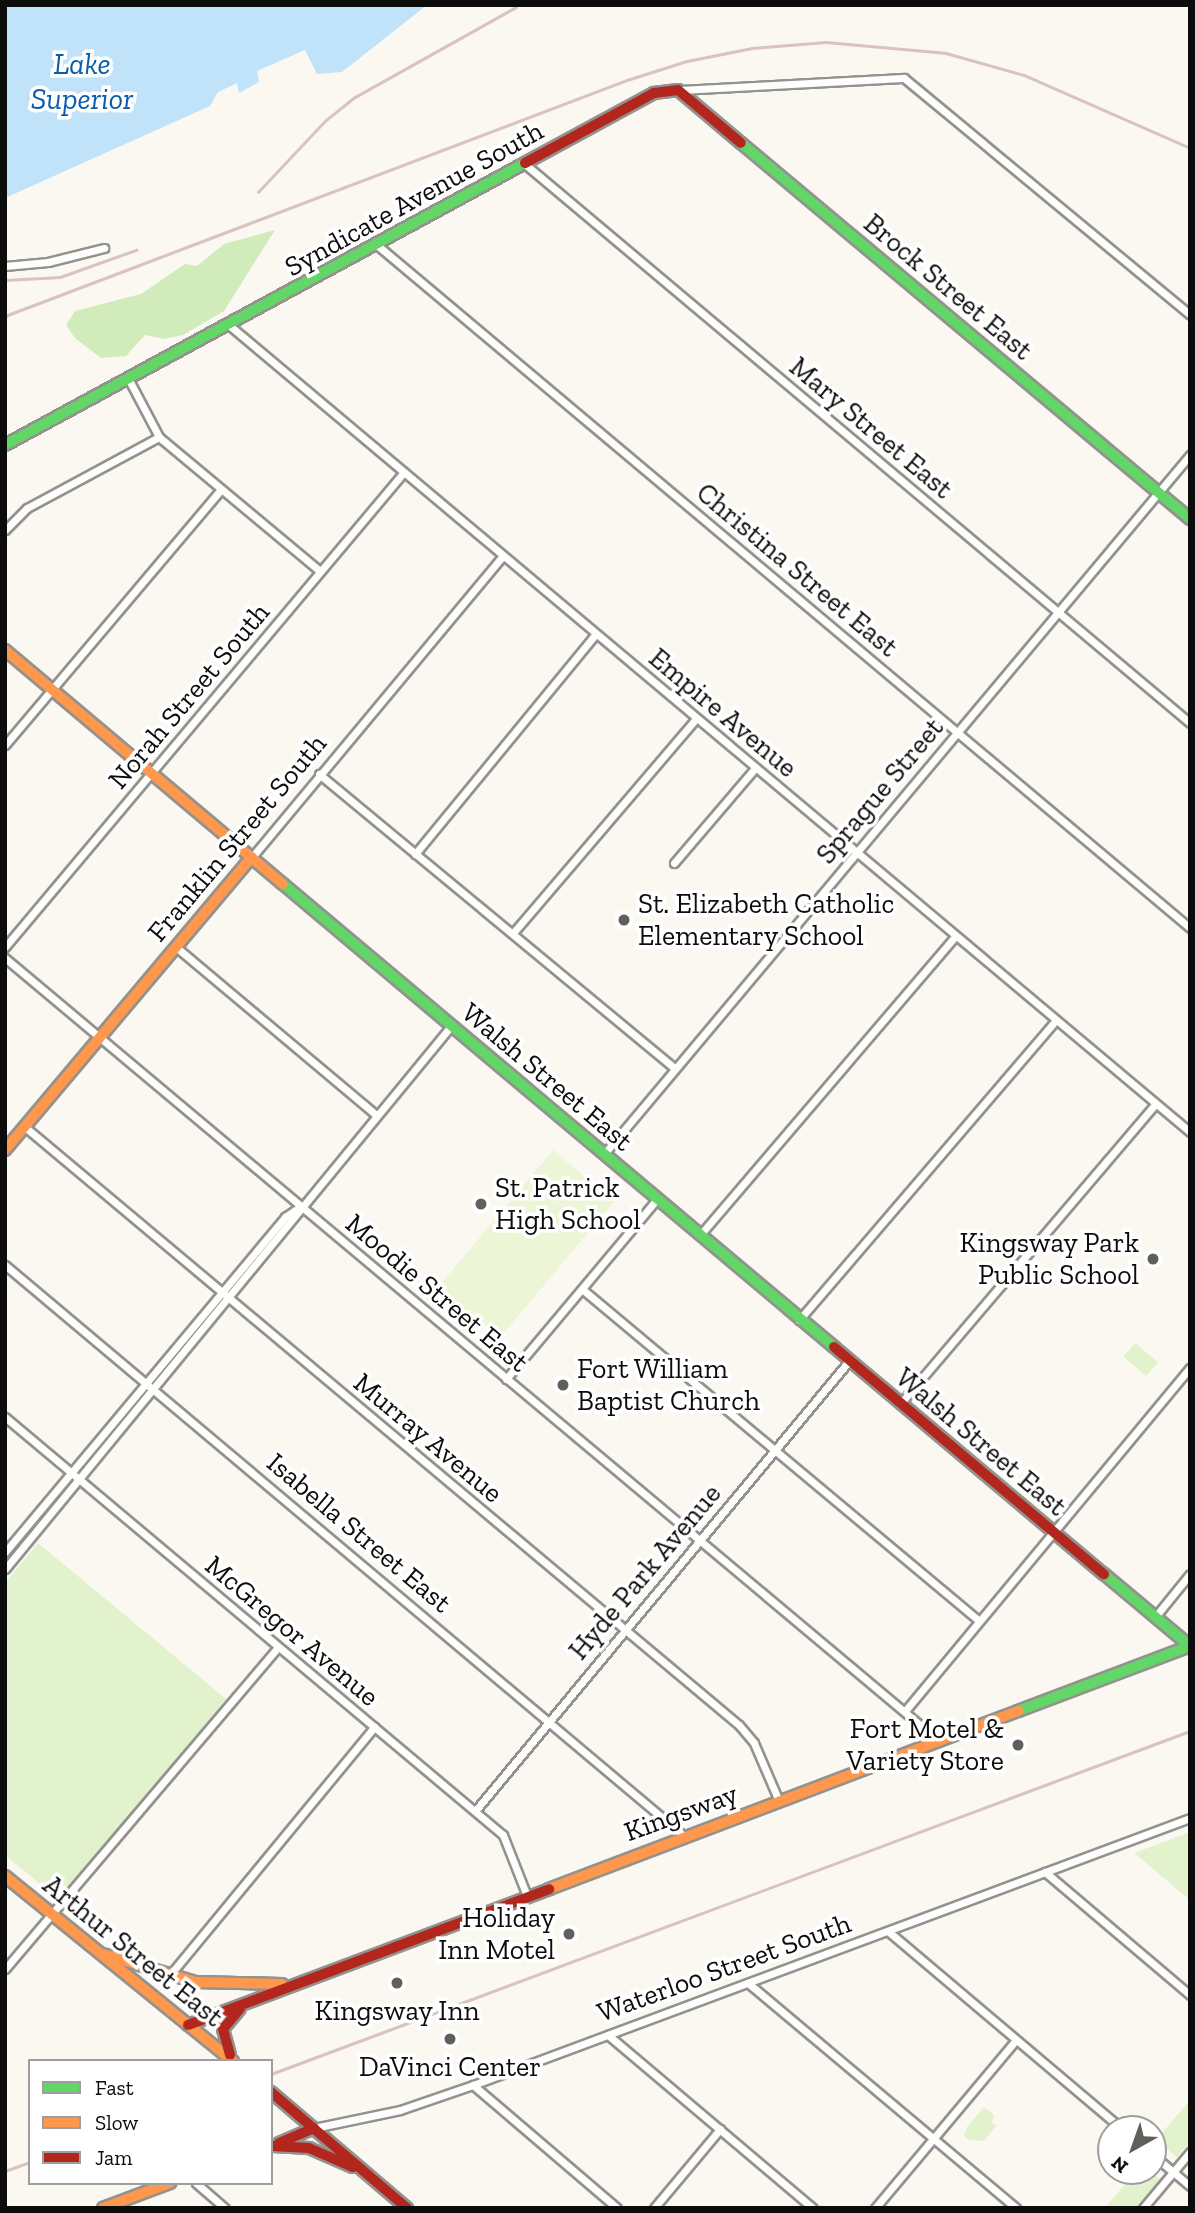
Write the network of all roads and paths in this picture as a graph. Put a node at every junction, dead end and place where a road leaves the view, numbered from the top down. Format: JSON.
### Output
{"nodes":[{"id":1,"x":678,"y":90,"type":"junction"},
{"id":2,"x":526,"y":165,"type":"junction"},
{"id":3,"x":377,"y":245,"type":"junction"},
{"id":4,"x":104,"y":248,"type":"dead end"},
{"id":5,"x":5,"y":265,"type":"edge"},
{"id":6,"x":1190,"y":315,"type":"edge"},
{"id":7,"x":229,"y":325,"type":"junction"},
{"id":8,"x":129,"y":380,"type":"junction"},
{"id":9,"x":159,"y":437,"type":"junction"},
{"id":10,"x":5,"y":445,"type":"edge"},
{"id":11,"x":1190,"y":455,"type":"edge"},
{"id":12,"x":404,"y":472,"type":"junction"},
{"id":13,"x":221,"y":489,"type":"junction"},
{"id":14,"x":1158,"y":493,"type":"junction"},
{"id":15,"x":1190,"y":519,"type":"edge"},
{"id":16,"x":5,"y":530,"type":"edge"},
{"id":17,"x":503,"y":556,"type":"junction"},
{"id":18,"x":320,"y":571,"type":"junction"},
{"id":19,"x":1058,"y":612,"type":"junction"},
{"id":20,"x":596,"y":634,"type":"junction"},
{"id":21,"x":5,"y":650,"type":"edge"},
{"id":22,"x":52,"y":690,"type":"junction"},
{"id":23,"x":696,"y":719,"type":"junction"},
{"id":24,"x":1190,"y":723,"type":"edge"},
{"id":25,"x":957,"y":732,"type":"junction"},
{"id":26,"x":5,"y":745,"type":"edge"},
{"id":27,"x":755,"y":768,"type":"junction"},
{"id":28,"x":152,"y":774,"type":"junction"},
{"id":29,"x":319,"y":774,"type":"junction"},
{"id":30,"x":415,"y":853,"type":"junction"},
{"id":31,"x":856,"y":853,"type":"junction"},
{"id":32,"x":252,"y":857,"type":"junction"},
{"id":33,"x":674,"y":863,"type":"dead end"},
{"id":34,"x":1190,"y":928,"type":"edge"},
{"id":35,"x":513,"y":933,"type":"junction"},
{"id":36,"x":955,"y":936,"type":"junction"},
{"id":37,"x":5,"y":947,"type":"edge"},
{"id":38,"x":176,"y":947,"type":"junction"},
{"id":39,"x":5,"y":958,"type":"edge"},
{"id":40,"x":1056,"y":1020,"type":"junction"},
{"id":41,"x":452,"y":1026,"type":"junction"},
{"id":42,"x":99,"y":1037,"type":"junction"},
{"id":43,"x":675,"y":1068,"type":"junction"},
{"id":44,"x":1155,"y":1104,"type":"junction"},
{"id":45,"x":376,"y":1115,"type":"junction"},
{"id":46,"x":25,"y":1127,"type":"junction"},
{"id":47,"x":1190,"y":1132,"type":"edge"},
{"id":48,"x":5,"y":1150,"type":"edge"},
{"id":49,"x":604,"y":1154,"type":"junction"},
{"id":50,"x":657,"y":1199,"type":"junction"},
{"id":51,"x":301,"y":1206,"type":"junction"},
{"id":52,"x":700,"y":1235,"type":"junction"},
{"id":53,"x":5,"y":1265,"type":"edge"},
{"id":54,"x":582,"y":1289,"type":"junction"},
{"id":55,"x":222,"y":1292,"type":"junction"},
{"id":56,"x":230,"y":1298,"type":"junction"},
{"id":57,"x":799,"y":1320,"type":"junction"},
{"id":58,"x":849,"y":1361,"type":"junction"},
{"id":59,"x":1190,"y":1368,"type":"edge"},
{"id":60,"x":506,"y":1379,"type":"junction"},
{"id":61,"x":147,"y":1382,"type":"junction"},
{"id":62,"x":155,"y":1389,"type":"junction"},
{"id":63,"x":900,"y":1404,"type":"junction"},
{"id":64,"x":5,"y":1417,"type":"edge"},
{"id":65,"x":774,"y":1451,"type":"junction"},
{"id":66,"x":71,"y":1473,"type":"junction"},
{"id":67,"x":79,"y":1480,"type":"junction"},
{"id":68,"x":1053,"y":1532,"type":"junction"},
{"id":69,"x":700,"y":1540,"type":"junction"},
{"id":70,"x":5,"y":1552,"type":"edge"},
{"id":71,"x":5,"y":1568,"type":"edge"},
{"id":72,"x":1190,"y":1574,"type":"edge"},
{"id":73,"x":1155,"y":1617,"type":"junction"},
{"id":74,"x":978,"y":1620,"type":"junction"},
{"id":75,"x":624,"y":1631,"type":"junction"},
{"id":76,"x":1190,"y":1646,"type":"edge"},
{"id":77,"x":278,"y":1647,"type":"junction"},
{"id":78,"x":905,"y":1711,"type":"junction"},
{"id":79,"x":549,"y":1721,"type":"junction"},
{"id":80,"x":374,"y":1727,"type":"junction"},
{"id":81,"x":939,"y":1741,"type":"junction"},
{"id":82,"x":779,"y":1801,"type":"junction"},
{"id":83,"x":475,"y":1811,"type":"junction"},
{"id":84,"x":1190,"y":1818,"type":"edge"},
{"id":85,"x":684,"y":1836,"type":"junction"},
{"id":86,"x":1045,"y":1872,"type":"junction"},
{"id":87,"x":5,"y":1876,"type":"edge"},
{"id":88,"x":527,"y":1896,"type":"junction"},
{"id":89,"x":50,"y":1914,"type":"junction"},
{"id":90,"x":889,"y":1932,"type":"junction"},
{"id":91,"x":94,"y":1950,"type":"junction"},
{"id":92,"x":5,"y":1969,"type":"edge"},
{"id":93,"x":169,"y":1976,"type":"junction"},
{"id":94,"x":290,"y":1983,"type":"junction"},
{"id":95,"x":748,"y":1983,"type":"junction"},
{"id":96,"x":1190,"y":1995,"type":"edge"},
{"id":97,"x":188,"y":2025,"type":"junction"},
{"id":98,"x":608,"y":2035,"type":"junction"},
{"id":99,"x":1016,"y":2040,"type":"junction"},
{"id":100,"x":230,"y":2059,"type":"edge"},
{"id":101,"x":232,"y":2059,"type":"edge"},
{"id":102,"x":473,"y":2085,"type":"junction"},
{"id":103,"x":273,"y":2094,"type":"edge"},
{"id":104,"x":1105,"y":2115,"type":"edge"},
{"id":105,"x":314,"y":2128,"type":"junction"},
{"id":106,"x":720,"y":2129,"type":"junction"},
{"id":107,"x":933,"y":2138,"type":"junction"},
{"id":108,"x":273,"y":2146,"type":"edge"},
{"id":109,"x":273,"y":2146,"type":"edge"},
{"id":110,"x":1190,"y":2152,"type":"edge"},
{"id":111,"x":1167,"y":2167,"type":"edge"},
{"id":112,"x":1173,"y":2172,"type":"junction"},
{"id":113,"x":370,"y":2176,"type":"junction"},
{"id":114,"x":165,"y":2185,"type":"edge"},
{"id":115,"x":198,"y":2185,"type":"edge"},
{"id":116,"x":1190,"y":2186,"type":"edge"},
{"id":117,"x":103,"y":2208,"type":"edge"},
{"id":118,"x":225,"y":2208,"type":"edge"},
{"id":119,"x":407,"y":2208,"type":"edge"},
{"id":120,"x":617,"y":2208,"type":"edge"},
{"id":121,"x":654,"y":2208,"type":"edge"},
{"id":122,"x":813,"y":2208,"type":"edge"},
{"id":123,"x":875,"y":2208,"type":"edge"},
{"id":124,"x":1016,"y":2208,"type":"edge"},
{"id":125,"x":1143,"y":2208,"type":"edge"}],
"edges":[{"from":1,"to":2,"type":"street","name":"Syndicate Avenue South"},
{"from":1,"to":6,"type":"street","name":"Syndicate Avenue South"},
{"from":1,"to":14,"type":"street","name":"Brock Street East"},
{"from":2,"to":3,"type":"street","name":"Syndicate Avenue South"},
{"from":2,"to":19,"type":"street","name":"Mary Street East"},
{"from":3,"to":7,"type":"street","name":"Syndicate Avenue South"},
{"from":3,"to":25,"type":"street","name":"Christina Street East"},
{"from":4,"to":5,"type":"street"},
{"from":7,"to":8,"type":"street","name":"Syndicate Avenue South"},
{"from":7,"to":12,"type":"street","name":"Empire Avenue"},
{"from":8,"to":9,"type":"street"},
{"from":8,"to":10,"type":"street","name":"Syndicate Avenue South"},
{"from":9,"to":13,"type":"street"},
{"from":9,"to":16,"type":"street"},
{"from":11,"to":14,"type":"street","name":"Sprague Street"},
{"from":12,"to":17,"type":"street","name":"Empire Avenue"},
{"from":12,"to":18,"type":"street","name":"Norah Street South"},
{"from":13,"to":18,"type":"street"},
{"from":13,"to":22,"type":"street"},
{"from":14,"to":15,"type":"street","name":"Brock Street East"},
{"from":14,"to":19,"type":"street","name":"Sprague Street"},
{"from":17,"to":20,"type":"street","name":"Empire Avenue"},
{"from":17,"to":29,"type":"street","name":"Franklin Street South"},
{"from":18,"to":28,"type":"street","name":"Norah Street South"},
{"from":19,"to":24,"type":"street","name":"Mary Street East"},
{"from":19,"to":25,"type":"street","name":"Sprague Street"},
{"from":20,"to":23,"type":"street","name":"Empire Avenue"},
{"from":20,"to":30,"type":"street"},
{"from":21,"to":22,"type":"street","name":"Walsh Street East"},
{"from":22,"to":26,"type":"street"},
{"from":22,"to":28,"type":"street","name":"Walsh Street East"},
{"from":23,"to":27,"type":"street","name":"Empire Avenue"},
{"from":23,"to":35,"type":"street"},
{"from":25,"to":31,"type":"street","name":"Sprague Street"},
{"from":25,"to":34,"type":"street","name":"Christina Street East"},
{"from":27,"to":31,"type":"street","name":"Empire Avenue"},
{"from":27,"to":33,"type":"street"},
{"from":28,"to":32,"type":"street","name":"Walsh Street East"},
{"from":28,"to":37,"type":"street","name":"Norah Street South"},
{"from":29,"to":30,"type":"street"},
{"from":29,"to":32,"type":"street","name":"Franklin Street South"},
{"from":30,"to":35,"type":"street"},
{"from":31,"to":36,"type":"street","name":"Empire Avenue"},
{"from":31,"to":43,"type":"street","name":"Sprague Street"},
{"from":32,"to":38,"type":"street","name":"Franklin Street South"},
{"from":32,"to":41,"type":"street","name":"Walsh Street East"},
{"from":35,"to":43,"type":"street"},
{"from":36,"to":40,"type":"street","name":"Empire Avenue"},
{"from":36,"to":52,"type":"street"},
{"from":38,"to":42,"type":"street","name":"Franklin Street South"},
{"from":38,"to":45,"type":"street"},
{"from":39,"to":42,"type":"street","name":"Moodie Street East"},
{"from":40,"to":44,"type":"street","name":"Empire Avenue"},
{"from":40,"to":57,"type":"street"},
{"from":41,"to":45,"type":"street"},
{"from":41,"to":49,"type":"street","name":"Walsh Street East"},
{"from":42,"to":46,"type":"street","name":"Franklin Street South"},
{"from":42,"to":51,"type":"street","name":"Moodie Street East"},
{"from":43,"to":49,"type":"street","name":"Sprague Street"},
{"from":44,"to":47,"type":"street","name":"Empire Avenue"},
{"from":44,"to":63,"type":"street"},
{"from":45,"to":51,"type":"street"},
{"from":46,"to":48,"type":"street","name":"Franklin Street South"},
{"from":46,"to":55,"type":"street","name":"Murray Avenue"},
{"from":49,"to":50,"type":"street","name":"Walsh Street East"},
{"from":50,"to":52,"type":"street","name":"Walsh Street East"},
{"from":50,"to":54,"type":"street"},
{"from":51,"to":55,"type":"street"},
{"from":51,"to":56,"type":"street"},
{"from":51,"to":60,"type":"street","name":"Moodie Street East"},
{"from":52,"to":57,"type":"street","name":"Walsh Street East"},
{"from":53,"to":61,"type":"street","name":"Isabella Street East"},
{"from":54,"to":60,"type":"street"},
{"from":54,"to":65,"type":"street"},
{"from":55,"to":56,"type":"street","name":"Murray Avenue"},
{"from":55,"to":61,"type":"street"},
{"from":56,"to":62,"type":"street"},
{"from":56,"to":75,"type":"street","name":"Murray Avenue"},
{"from":57,"to":58,"type":"street","name":"Walsh Street East"},
{"from":58,"to":63,"type":"street","name":"Walsh Street East"},
{"from":58,"to":65,"type":"street","name":"Hyde Park Avenue"},
{"from":59,"to":68,"type":"street"},
{"from":60,"to":69,"type":"street","name":"Moodie Street East"},
{"from":61,"to":62,"type":"street","name":"Isabella Street East"},
{"from":61,"to":66,"type":"street"},
{"from":62,"to":67,"type":"street"},
{"from":62,"to":79,"type":"street","name":"Isabella Street East"},
{"from":63,"to":68,"type":"street","name":"Walsh Street East"},
{"from":64,"to":66,"type":"street","name":"McGregor Avenue"},
{"from":65,"to":69,"type":"street","name":"Hyde Park Avenue"},
{"from":65,"to":74,"type":"street"},
{"from":66,"to":67,"type":"street","name":"McGregor Avenue"},
{"from":66,"to":70,"type":"street"},
{"from":67,"to":71,"type":"street"},
{"from":67,"to":77,"type":"street","name":"McGregor Avenue"},
{"from":68,"to":73,"type":"street","name":"Walsh Street East"},
{"from":68,"to":74,"type":"street"},
{"from":69,"to":75,"type":"street","name":"Hyde Park Avenue"},
{"from":69,"to":78,"type":"street","name":"Moodie Street East"},
{"from":72,"to":73,"type":"street"},
{"from":73,"to":76,"type":"street","name":"Walsh Street East"},
{"from":74,"to":78,"type":"street"},
{"from":75,"to":79,"type":"street","name":"Hyde Park Avenue"},
{"from":75,"to":82,"type":"street","name":"Murray Avenue"},
{"from":76,"to":81,"type":"street","name":"Kingsway"},
{"from":77,"to":80,"type":"street","name":"McGregor Avenue"},
{"from":77,"to":89,"type":"street"},
{"from":78,"to":81,"type":"street","name":"Moodie Street East"},
{"from":79,"to":83,"type":"street","name":"Hyde Park Avenue"},
{"from":79,"to":85,"type":"street","name":"Isabella Street East"},
{"from":80,"to":83,"type":"street","name":"McGregor Avenue"},
{"from":80,"to":93,"type":"street"},
{"from":81,"to":82,"type":"street","name":"Kingsway"},
{"from":82,"to":85,"type":"street","name":"Kingsway"},
{"from":83,"to":88,"type":"street","name":"McGregor Avenue"},
{"from":84,"to":86,"type":"street","name":"Waterloo Street South"},
{"from":85,"to":88,"type":"street","name":"Kingsway"},
{"from":86,"to":90,"type":"street","name":"Waterloo Street South"},
{"from":86,"to":96,"type":"street"},
{"from":87,"to":89,"type":"street","name":"Arthur Street East"},
{"from":88,"to":94,"type":"street","name":"Kingsway"},
{"from":89,"to":91,"type":"street","name":"Arthur Street East"},
{"from":89,"to":92,"type":"street"},
{"from":90,"to":95,"type":"street","name":"Waterloo Street South"},
{"from":90,"to":99,"type":"street"},
{"from":91,"to":93,"type":"street"},
{"from":91,"to":97,"type":"street","name":"Arthur Street East"},
{"from":93,"to":94,"type":"street"},
{"from":94,"to":97,"type":"street","name":"Kingsway"},
{"from":94,"to":101,"type":"street"},
{"from":95,"to":98,"type":"street","name":"Waterloo Street South"},
{"from":95,"to":107,"type":"street"},
{"from":97,"to":100,"type":"street","name":"Arthur Street East"},
{"from":98,"to":102,"type":"street","name":"Waterloo Street South"},
{"from":98,"to":106,"type":"street"},
{"from":99,"to":104,"type":"street"},
{"from":99,"to":107,"type":"street"},
{"from":102,"to":105,"type":"street","name":"Waterloo Street South"},
{"from":102,"to":120,"type":"street"},
{"from":103,"to":105,"type":"street"},
{"from":105,"to":108,"type":"street","name":"Waterloo Street South"},
{"from":105,"to":113,"type":"street"},
{"from":106,"to":121,"type":"street"},
{"from":106,"to":122,"type":"street"},
{"from":107,"to":123,"type":"street"},
{"from":107,"to":124,"type":"street"},
{"from":109,"to":113,"type":"street"},
{"from":110,"to":112,"type":"street"},
{"from":111,"to":112,"type":"street"},
{"from":112,"to":116,"type":"street"},
{"from":112,"to":125,"type":"street"},
{"from":113,"to":119,"type":"street"},
{"from":114,"to":117,"type":"street"},
{"from":115,"to":118,"type":"street"}]}
